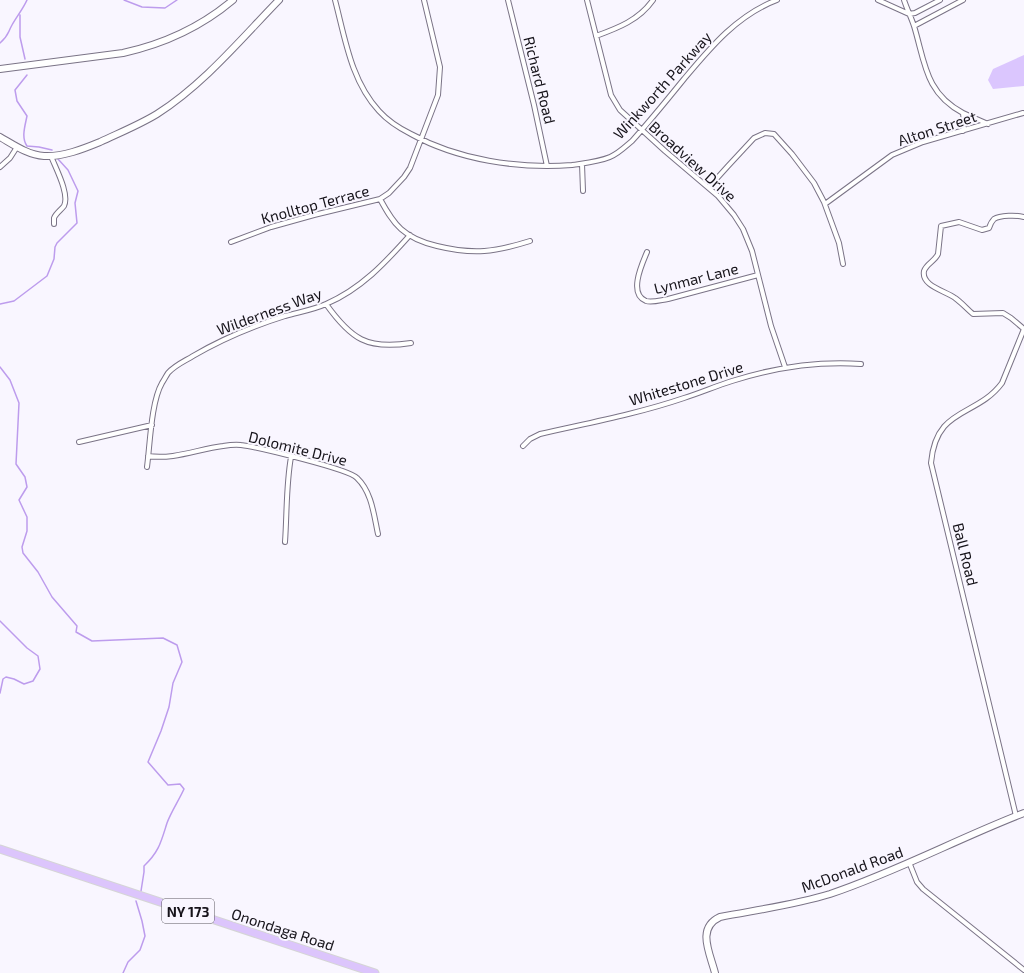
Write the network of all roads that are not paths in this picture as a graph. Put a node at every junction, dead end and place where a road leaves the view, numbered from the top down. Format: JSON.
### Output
{"nodes":[{"id":1,"x":233,"y":0,"type":"edge"},
{"id":2,"x":279,"y":0,"type":"edge"},
{"id":3,"x":335,"y":0,"type":"edge"},
{"id":4,"x":424,"y":0,"type":"edge"},
{"id":5,"x":508,"y":0,"type":"edge"},
{"id":6,"x":587,"y":0,"type":"edge"},
{"id":7,"x":653,"y":0,"type":"edge"},
{"id":8,"x":774,"y":0,"type":"edge"},
{"id":9,"x":878,"y":0,"type":"edge"},
{"id":10,"x":904,"y":0,"type":"edge"},
{"id":11,"x":940,"y":0,"type":"edge"},
{"id":12,"x":963,"y":0,"type":"edge"},
{"id":13,"x":909,"y":14,"type":"junction"},
{"id":14,"x":914,"y":26,"type":"junction"},
{"id":15,"x":596,"y":36,"type":"junction"},
{"id":16,"x":0,"y":69,"type":"edge"},
{"id":17,"x":1023,"y":112,"type":"edge"},
{"id":18,"x":963,"y":113,"type":"junction"},
{"id":19,"x":988,"y":124,"type":"junction"},
{"id":20,"x":642,"y":130,"type":"junction"},
{"id":21,"x":963,"y":131,"type":"junction"},
{"id":22,"x":0,"y":137,"type":"edge"},
{"id":23,"x":421,"y":140,"type":"junction"},
{"id":24,"x":17,"y":147,"type":"junction"},
{"id":25,"x":51,"y":156,"type":"junction"},
{"id":26,"x":582,"y":164,"type":"junction"},
{"id":27,"x":0,"y":166,"type":"edge"},
{"id":28,"x":547,"y":166,"type":"junction"},
{"id":29,"x":709,"y":188,"type":"junction"},
{"id":30,"x":583,"y":191,"type":"dead end"},
{"id":31,"x":380,"y":199,"type":"junction"},
{"id":32,"x":825,"y":204,"type":"junction"},
{"id":33,"x":1024,"y":217,"type":"edge"},
{"id":34,"x":54,"y":224,"type":"dead end"},
{"id":35,"x":410,"y":235,"type":"junction"},
{"id":36,"x":530,"y":241,"type":"dead end"},
{"id":37,"x":231,"y":242,"type":"dead end"},
{"id":38,"x":647,"y":252,"type":"dead end"},
{"id":39,"x":843,"y":264,"type":"dead end"},
{"id":40,"x":758,"y":274,"type":"junction"},
{"id":41,"x":326,"y":304,"type":"junction"},
{"id":42,"x":1024,"y":329,"type":"edge"},
{"id":43,"x":411,"y":343,"type":"dead end"},
{"id":44,"x":861,"y":364,"type":"dead end"},
{"id":45,"x":785,"y":367,"type":"junction"},
{"id":46,"x":152,"y":425,"type":"junction"},
{"id":47,"x":79,"y":442,"type":"dead end"},
{"id":48,"x":524,"y":446,"type":"dead end"},
{"id":49,"x":148,"y":456,"type":"junction"},
{"id":50,"x":291,"y":457,"type":"junction"},
{"id":51,"x":147,"y":467,"type":"dead end"},
{"id":52,"x":378,"y":534,"type":"dead end"},
{"id":53,"x":285,"y":542,"type":"dead end"},
{"id":54,"x":1024,"y":813,"type":"edge"},
{"id":55,"x":1016,"y":816,"type":"junction"},
{"id":56,"x":0,"y":848,"type":"edge"},
{"id":57,"x":909,"y":862,"type":"junction"},
{"id":58,"x":1024,"y":970,"type":"edge"},
{"id":59,"x":376,"y":973,"type":"edge"},
{"id":60,"x":714,"y":973,"type":"edge"}],
"edges":[{"from":1,"to":16,"type":"street"},
{"from":2,"to":25,"type":"street"},
{"from":3,"to":23,"type":"street","name":"Winkworth Parkway"},
{"from":4,"to":23,"type":"street","name":"Knolltop Terrace"},
{"from":5,"to":28,"type":"street","name":"Richard Road"},
{"from":6,"to":15,"type":"street","name":"Broadview Drive"},
{"from":7,"to":15,"type":"street"},
{"from":8,"to":20,"type":"street","name":"Winkworth Parkway"},
{"from":9,"to":13,"type":"street"},
{"from":10,"to":13,"type":"street"},
{"from":11,"to":13,"type":"street"},
{"from":12,"to":14,"type":"street"},
{"from":13,"to":14,"type":"street"},
{"from":14,"to":18,"type":"street"},
{"from":15,"to":20,"type":"street","name":"Broadview Drive"},
{"from":17,"to":19,"type":"street","name":"Alton Street"},
{"from":18,"to":19,"type":"street"},
{"from":18,"to":21,"type":"street"},
{"from":19,"to":21,"type":"street","name":"Alton Street"},
{"from":20,"to":26,"type":"street","name":"Winkworth Parkway"},
{"from":20,"to":29,"type":"street","name":"Broadview Drive"},
{"from":21,"to":32,"type":"street","name":"Alton Street"},
{"from":22,"to":24,"type":"street"},
{"from":23,"to":28,"type":"street","name":"Winkworth Parkway"},
{"from":23,"to":31,"type":"street","name":"Knolltop Terrace"},
{"from":24,"to":25,"type":"street"},
{"from":24,"to":27,"type":"street"},
{"from":25,"to":34,"type":"street"},
{"from":26,"to":28,"type":"street","name":"Winkworth Parkway"},
{"from":26,"to":30,"type":"street"},
{"from":29,"to":32,"type":"street"},
{"from":29,"to":40,"type":"street","name":"Broadview Drive"},
{"from":31,"to":35,"type":"street"},
{"from":31,"to":37,"type":"street","name":"Knolltop Terrace"},
{"from":32,"to":39,"type":"street"},
{"from":33,"to":42,"type":"street"},
{"from":35,"to":36,"type":"street"},
{"from":35,"to":41,"type":"street","name":"Wilderness Way"},
{"from":38,"to":40,"type":"street","name":"Lynmar Lane"},
{"from":40,"to":45,"type":"street","name":"Broadview Drive"},
{"from":41,"to":43,"type":"street"},
{"from":41,"to":46,"type":"street","name":"Wilderness Way"},
{"from":42,"to":55,"type":"street","name":"Ball Road"},
{"from":44,"to":45,"type":"street","name":"Whitestone Drive"},
{"from":45,"to":48,"type":"street","name":"Whitestone Drive"},
{"from":46,"to":47,"type":"street"},
{"from":46,"to":49,"type":"street","name":"Wilderness Way"},
{"from":49,"to":50,"type":"street","name":"Dolomite Drive"},
{"from":49,"to":51,"type":"street","name":"Wilderness Way"},
{"from":50,"to":52,"type":"street","name":"Dolomite Drive"},
{"from":50,"to":53,"type":"street"},
{"from":54,"to":55,"type":"street","name":"McDonald Road"},
{"from":55,"to":57,"type":"street","name":"McDonald Road"},
{"from":56,"to":59,"type":"main road","name":"Onondaga Road","number":"NY 173"},
{"from":57,"to":58,"type":"street"},
{"from":57,"to":60,"type":"street","name":"McDonald Road"}]}
